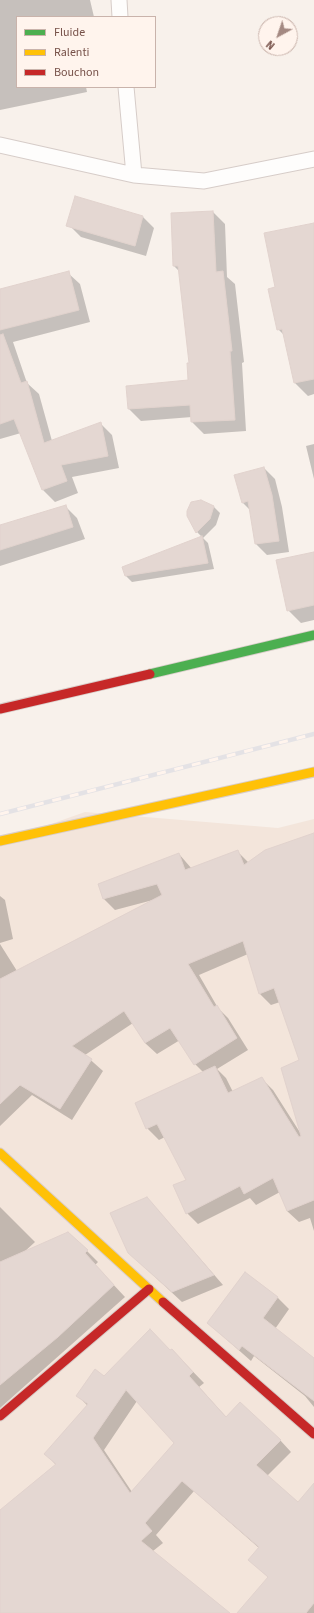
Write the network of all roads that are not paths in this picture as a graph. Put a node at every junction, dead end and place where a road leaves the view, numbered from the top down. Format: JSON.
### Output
{"nodes":[{"id":1,"x":119,"y":0,"type":"edge"},
{"id":2,"x":120,"y":16,"type":"edge"},
{"id":3,"x":126,"y":88,"type":"edge"},
{"id":4,"x":0,"y":145,"type":"edge"},
{"id":5,"x":314,"y":159,"type":"edge"},
{"id":6,"x":134,"y":175,"type":"junction"},
{"id":7,"x":314,"y":635,"type":"edge"},
{"id":8,"x":0,"y":709,"type":"edge"},
{"id":9,"x":314,"y":772,"type":"edge"},
{"id":10,"x":0,"y":841,"type":"edge"},
{"id":11,"x":0,"y":1153,"type":"edge"},
{"id":12,"x":148,"y":1289,"type":"junction"},
{"id":13,"x":0,"y":1416,"type":"edge"},
{"id":14,"x":314,"y":1434,"type":"edge"}],
"edges":[{"from":1,"to":2,"type":"lane"},
{"from":3,"to":6,"type":"lane"},
{"from":4,"to":6,"type":"lane"},
{"from":5,"to":6,"type":"lane"},
{"from":7,"to":8,"type":"street"},
{"from":9,"to":10,"type":"street"},
{"from":11,"to":12,"type":"street"},
{"from":12,"to":13,"type":"street"},
{"from":12,"to":14,"type":"street"}]}
